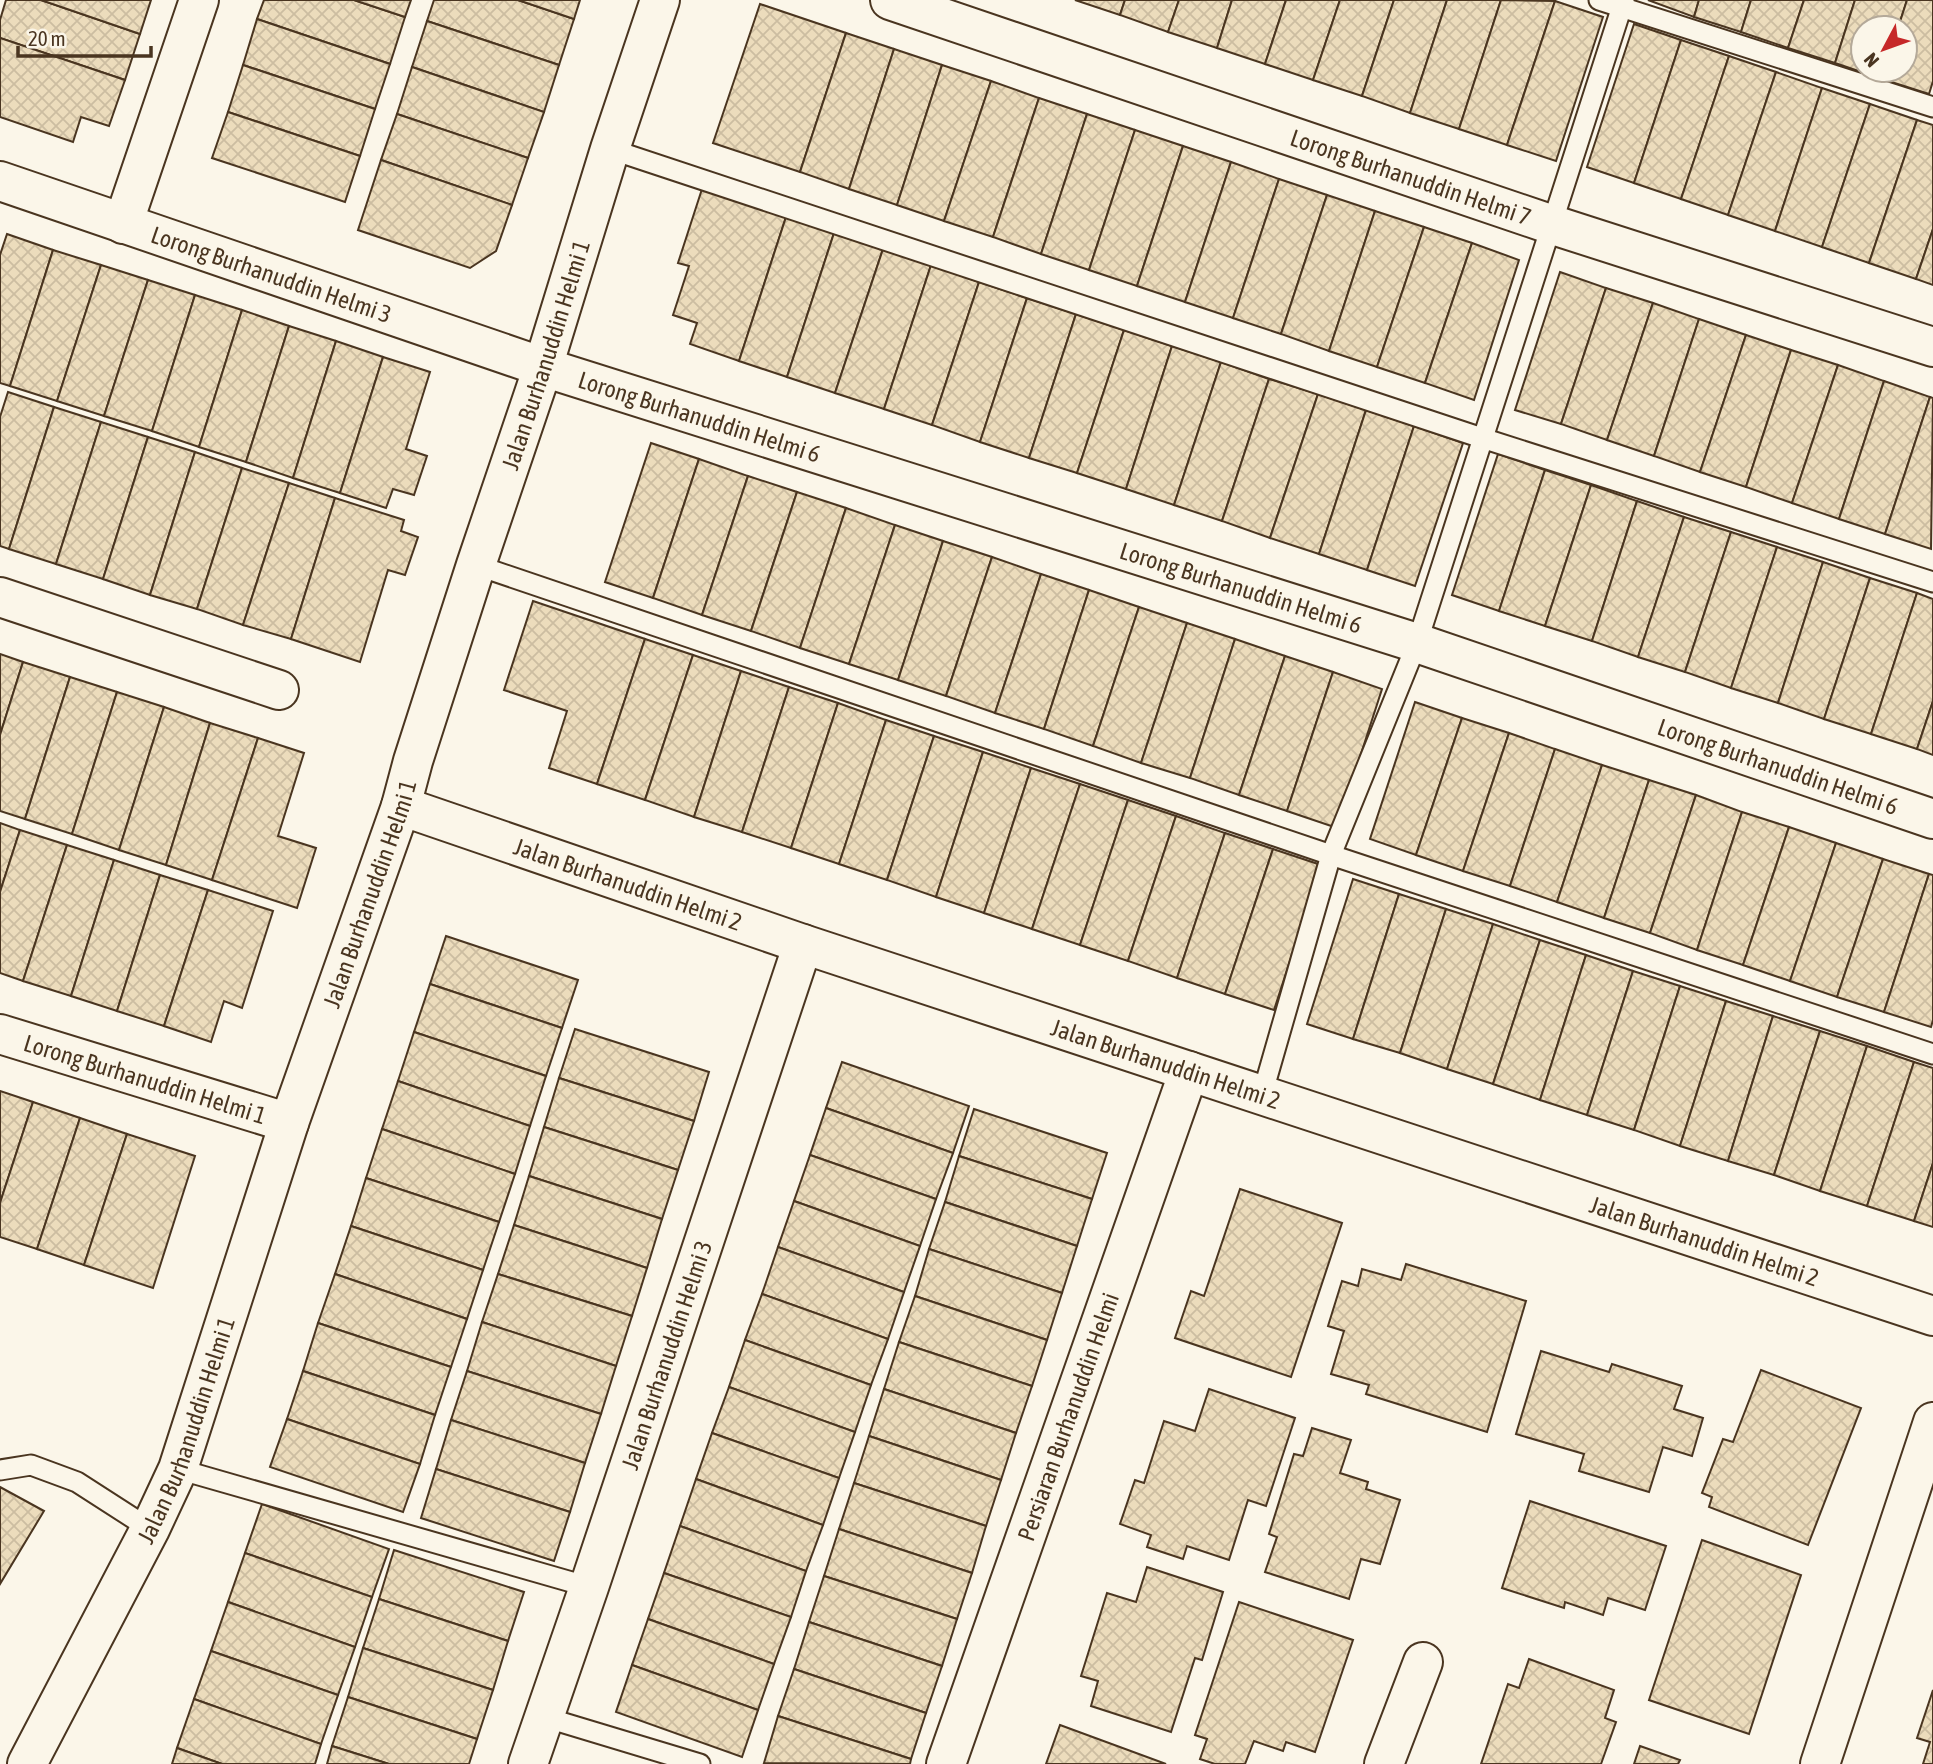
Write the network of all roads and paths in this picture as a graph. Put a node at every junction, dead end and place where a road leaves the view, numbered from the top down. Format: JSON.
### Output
{"nodes":[{"id":1,"x":199,"y":0,"type":"edge"},
{"id":2,"x":660,"y":0,"type":"edge"},
{"id":3,"x":890,"y":0,"type":"edge"},
{"id":4,"x":1599,"y":0,"type":"edge"},
{"id":5,"x":1623,"y":4,"type":"edge"},
{"id":6,"x":1933,"y":107,"type":"edge"},
{"id":7,"x":610,"y":149,"type":"junction"},
{"id":8,"x":0,"y":181,"type":"edge"},
{"id":9,"x":123,"y":224,"type":"junction"},
{"id":10,"x":1550,"y":224,"type":"junction"},
{"id":11,"x":1933,"y":347,"type":"edge"},
{"id":12,"x":543,"y":367,"type":"junction"},
{"id":13,"x":1482,"y":438,"type":"junction"},
{"id":14,"x":476,"y":565,"type":"junction"},
{"id":15,"x":1933,"y":582,"type":"edge"},
{"id":16,"x":0,"y":597,"type":"edge"},
{"id":17,"x":1417,"y":643,"type":"junction"},
{"id":18,"x":279,"y":690,"type":"dead end"},
{"id":19,"x":401,"y":806,"type":"junction"},
{"id":20,"x":1933,"y":819,"type":"edge"},
{"id":21,"x":1331,"y":855,"type":"junction"},
{"id":22,"x":803,"y":944,"type":"junction"},
{"id":23,"x":0,"y":1034,"type":"edge"},
{"id":24,"x":1933,"y":1054,"type":"edge"},
{"id":25,"x":1189,"y":1071,"type":"junction"},
{"id":26,"x":1262,"y":1095,"type":"junction"},
{"id":27,"x":289,"y":1123,"type":"junction"},
{"id":28,"x":1933,"y":1316,"type":"edge"},
{"id":29,"x":1933,"y":1422,"type":"edge"},
{"id":30,"x":178,"y":1469,"type":"junction"},
{"id":31,"x":0,"y":1470,"type":"edge"},
{"id":32,"x":150,"y":1529,"type":"junction"},
{"id":33,"x":589,"y":1587,"type":"junction"},
{"id":34,"x":1423,"y":1662,"type":"dead end"},
{"id":35,"x":544,"y":1717,"type":"junction"},
{"id":36,"x":26,"y":1764,"type":"edge"},
{"id":37,"x":528,"y":1764,"type":"edge"},
{"id":38,"x":699,"y":1764,"type":"edge"},
{"id":39,"x":946,"y":1764,"type":"edge"},
{"id":40,"x":1384,"y":1764,"type":"edge"},
{"id":41,"x":1819,"y":1764,"type":"edge"}],
"edges":[{"from":1,"to":9,"type":"street"},
{"from":2,"to":7,"type":"street","name":"Jalan Burhanuddin Helmi 1"},
{"from":3,"to":10,"type":"street","name":"Lorong Burhanuddin Helmi 7"},
{"from":4,"to":5,"type":"lane"},
{"from":5,"to":6,"type":"lane"},
{"from":5,"to":10,"type":"lane"},
{"from":7,"to":12,"type":"street","name":"Jalan Burhanuddin Helmi 1"},
{"from":7,"to":13,"type":"lane"},
{"from":8,"to":9,"type":"street","name":"Lorong Burhanuddin Helmi 3"},
{"from":9,"to":12,"type":"street","name":"Lorong Burhanuddin Helmi 3"},
{"from":10,"to":11,"type":"street","name":"Lorong Burhanuddin Helmi 7"},
{"from":10,"to":13,"type":"lane"},
{"from":12,"to":14,"type":"street","name":"Jalan Burhanuddin Helmi 1"},
{"from":12,"to":17,"type":"street","name":"Lorong Burhanuddin Helmi 6"},
{"from":13,"to":15,"type":"lane"},
{"from":13,"to":17,"type":"lane"},
{"from":14,"to":19,"type":"street","name":"Jalan Burhanuddin Helmi 1"},
{"from":14,"to":21,"type":"lane"},
{"from":16,"to":18,"type":"street"},
{"from":17,"to":20,"type":"street","name":"Lorong Burhanuddin Helmi 6"},
{"from":17,"to":21,"type":"lane"},
{"from":19,"to":22,"type":"street","name":"Jalan Burhanuddin Helmi 2"},
{"from":19,"to":27,"type":"street","name":"Jalan Burhanuddin Helmi 1"},
{"from":21,"to":24,"type":"lane"},
{"from":21,"to":26,"type":"lane"},
{"from":22,"to":25,"type":"street","name":"Jalan Burhanuddin Helmi 2"},
{"from":22,"to":33,"type":"street","name":"Jalan Burhanuddin Helmi 3"},
{"from":23,"to":27,"type":"street","name":"Lorong Burhanuddin Helmi 1"},
{"from":25,"to":26,"type":"street","name":"Jalan Burhanuddin Helmi 2"},
{"from":25,"to":39,"type":"street","name":"Persiaran Burhanuddin Helmi"},
{"from":26,"to":28,"type":"street","name":"Jalan Burhanuddin Helmi 2"},
{"from":27,"to":30,"type":"street","name":"Jalan Burhanuddin Helmi 1"},
{"from":29,"to":41,"type":"street"},
{"from":30,"to":32,"type":"street","name":"Jalan Burhanuddin Helmi 1"},
{"from":30,"to":33,"type":"lane"},
{"from":31,"to":32,"type":"lane"},
{"from":32,"to":36,"type":"street","name":"Jalan Burhanuddin Helmi 1"},
{"from":33,"to":35,"type":"street","name":"Jalan Burhanuddin Helmi 3"},
{"from":34,"to":40,"type":"street"},
{"from":35,"to":37,"type":"street","name":"Jalan Burhanuddin Helmi 3"},
{"from":35,"to":38,"type":"lane"}]}
